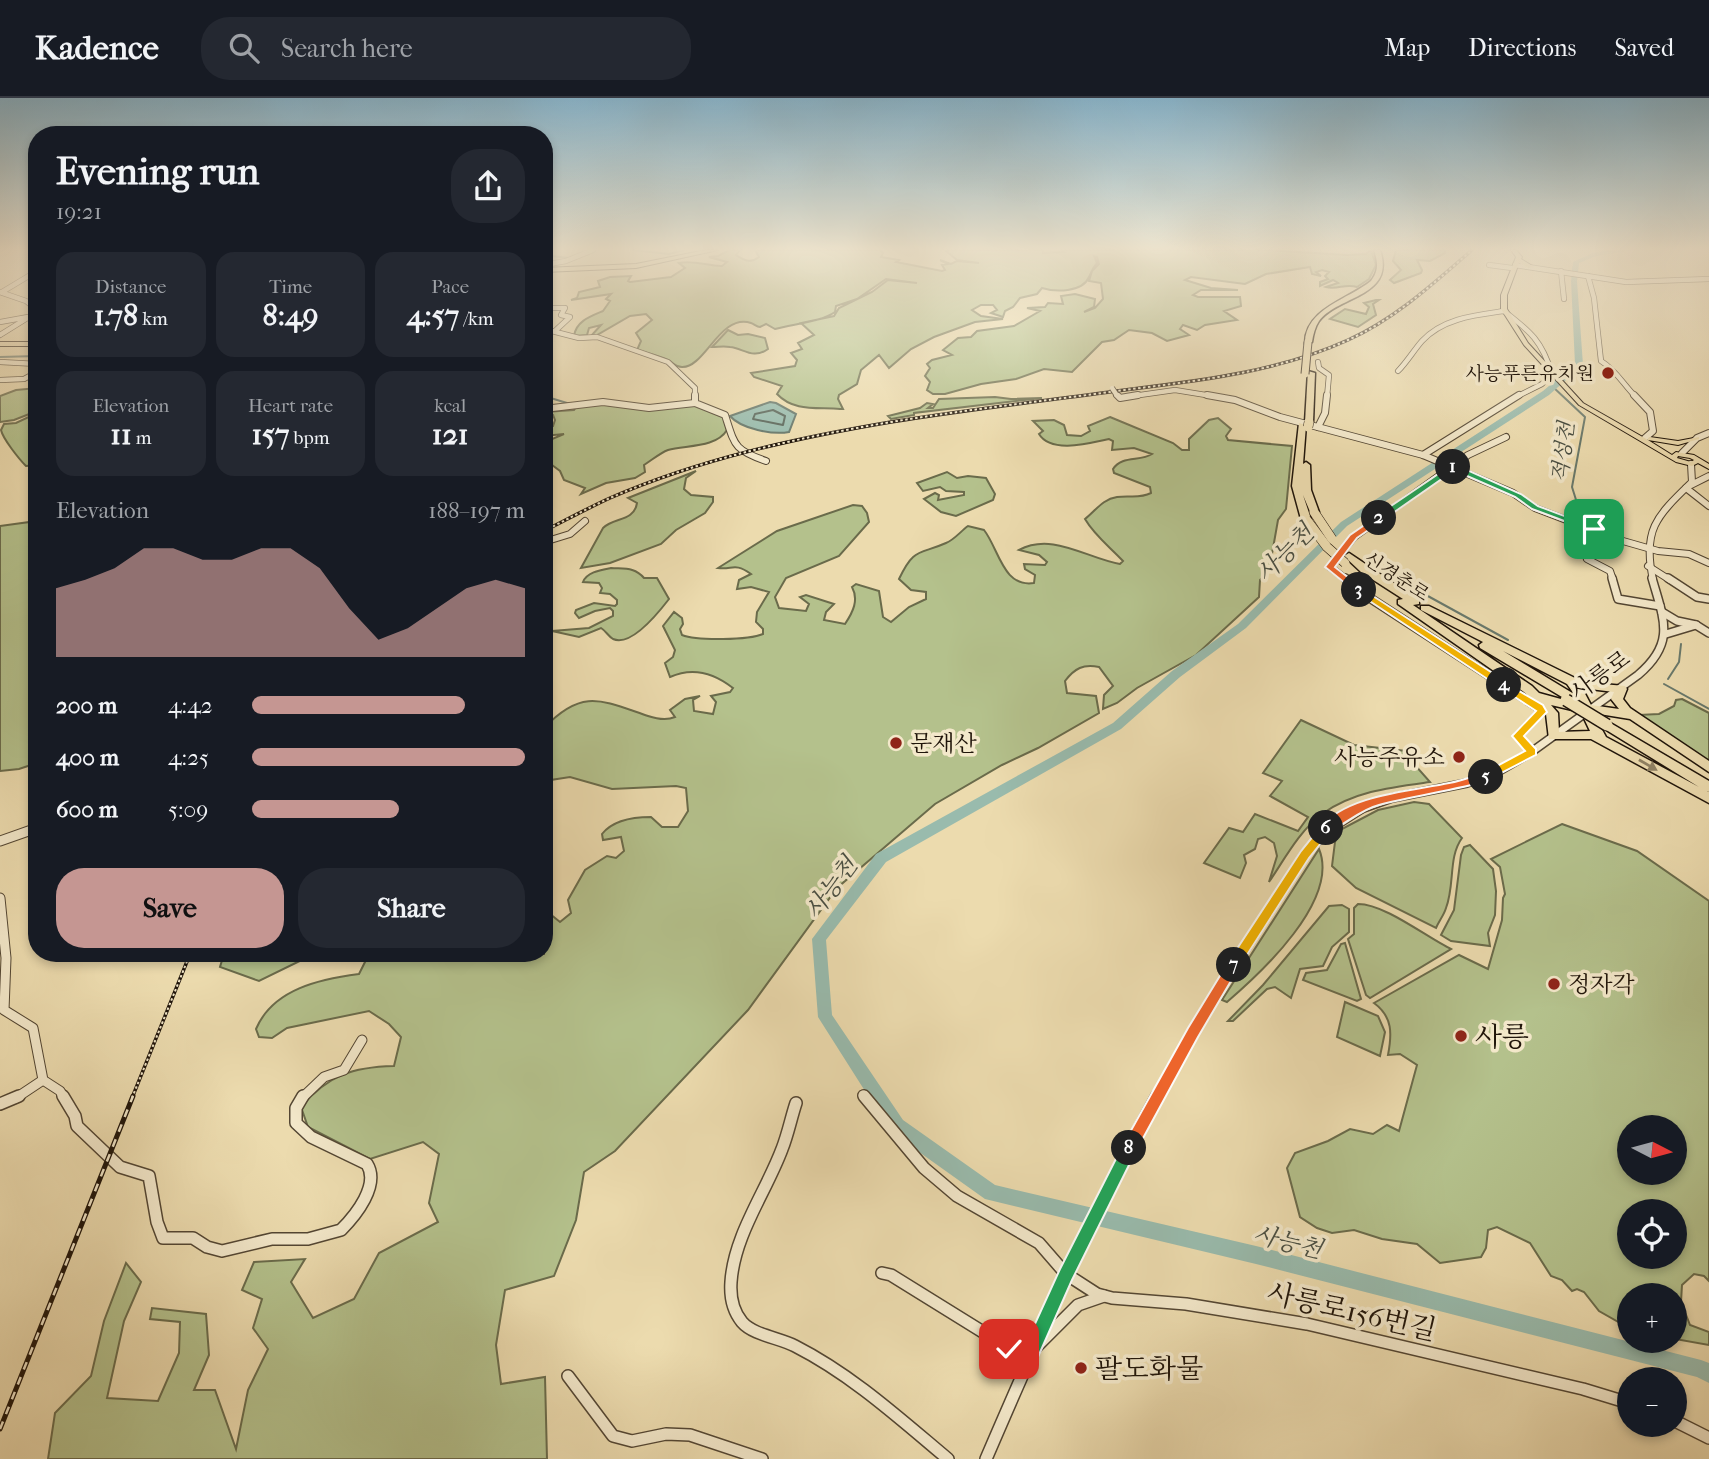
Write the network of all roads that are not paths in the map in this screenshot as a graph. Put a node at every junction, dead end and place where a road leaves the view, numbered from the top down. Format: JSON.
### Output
{"nodes":[{"id":1,"x":28,"y":314,"type":"edge"},
{"id":2,"x":561,"y":314,"type":"edge"},
{"id":3,"x":1324,"y":314,"type":"edge"},
{"id":4,"x":1490,"y":314,"type":"edge"},
{"id":5,"x":1506,"y":314,"type":"edge"},
{"id":6,"x":1507,"y":314,"type":"edge"},
{"id":7,"x":1596,"y":314,"type":"edge"},
{"id":8,"x":28,"y":316,"type":"edge"},
{"id":9,"x":0,"y":322,"type":"edge"},
{"id":10,"x":555,"y":331,"type":"joint"},
{"id":11,"x":0,"y":335,"type":"edge"},
{"id":12,"x":0,"y":342,"type":"edge"},
{"id":13,"x":28,"y":342,"type":"edge"},
{"id":14,"x":0,"y":362,"type":"edge"},
{"id":15,"x":1318,"y":362,"type":"dead end"},
{"id":16,"x":28,"y":364,"type":"edge"},
{"id":17,"x":1337,"y":371,"type":"dead end"},
{"id":18,"x":1398,"y":371,"type":"dead end"},
{"id":19,"x":1326,"y":372,"type":"junction"},
{"id":20,"x":1550,"y":375,"type":"junction"},
{"id":21,"x":28,"y":377,"type":"edge"},
{"id":22,"x":0,"y":380,"type":"edge"},
{"id":23,"x":1113,"y":388,"type":"dead end"},
{"id":24,"x":695,"y":403,"type":"junction"},
{"id":25,"x":553,"y":408,"type":"edge"},
{"id":26,"x":1603,"y":417,"type":"junction"},
{"id":27,"x":1308,"y":424,"type":"junction"},
{"id":28,"x":1708,"y":434,"type":"edge"},
{"id":29,"x":1506,"y":436,"type":"dead end"},
{"id":30,"x":1645,"y":438,"type":"junction"},
{"id":31,"x":1697,"y":438,"type":"junction"},
{"id":32,"x":1678,"y":454,"type":"junction"},
{"id":33,"x":1423,"y":455,"type":"junction"},
{"id":34,"x":766,"y":461,"type":"dead end"},
{"id":35,"x":1682,"y":462,"type":"junction"},
{"id":36,"x":1694,"y":462,"type":"junction"},
{"id":37,"x":1452,"y":466,"type":"junction"},
{"id":38,"x":1709,"y":471,"type":"edge"},
{"id":39,"x":1686,"y":488,"type":"junction"},
{"id":40,"x":1709,"y":506,"type":"edge"},
{"id":41,"x":585,"y":521,"type":"dead end"},
{"id":42,"x":1598,"y":531,"type":"junction"},
{"id":43,"x":553,"y":539,"type":"edge"},
{"id":44,"x":1647,"y":548,"type":"junction"},
{"id":45,"x":1347,"y":560,"type":"junction"},
{"id":46,"x":1709,"y":563,"type":"edge"},
{"id":47,"x":1648,"y":566,"type":"junction"},
{"id":48,"x":1709,"y":598,"type":"edge"},
{"id":49,"x":1402,"y":601,"type":"junction"},
{"id":50,"x":1425,"y":608,"type":"junction"},
{"id":51,"x":1661,"y":609,"type":"junction"},
{"id":52,"x":1696,"y":625,"type":"junction"},
{"id":53,"x":1666,"y":634,"type":"junction"},
{"id":54,"x":1709,"y":634,"type":"edge"},
{"id":55,"x":1557,"y":674,"type":"junction"},
{"id":56,"x":1528,"y":689,"type":"junction"},
{"id":57,"x":1620,"y":689,"type":"junction"},
{"id":58,"x":1569,"y":698,"type":"junction"},
{"id":59,"x":1586,"y":711,"type":"junction"},
{"id":60,"x":1609,"y":723,"type":"junction"},
{"id":61,"x":1649,"y":728,"type":"junction"},
{"id":62,"x":1553,"y":736,"type":"junction"},
{"id":63,"x":1607,"y":741,"type":"junction"},
{"id":64,"x":1532,"y":752,"type":"junction"},
{"id":65,"x":1709,"y":767,"type":"edge"},
{"id":66,"x":1709,"y":780,"type":"edge"},
{"id":67,"x":1709,"y":787,"type":"edge"},
{"id":68,"x":1709,"y":798,"type":"edge"},
{"id":69,"x":28,"y":831,"type":"edge"},
{"id":70,"x":0,"y":841,"type":"edge"},
{"id":71,"x":0,"y":898,"type":"edge"},
{"id":72,"x":362,"y":1040,"type":"dead end"},
{"id":73,"x":43,"y":1080,"type":"junction"},
{"id":74,"x":863,"y":1095,"type":"dead end"},
{"id":75,"x":796,"y":1103,"type":"dead end"},
{"id":76,"x":0,"y":1104,"type":"edge"},
{"id":77,"x":882,"y":1273,"type":"dead end"},
{"id":78,"x":1066,"y":1274,"type":"junction"},
{"id":79,"x":1104,"y":1296,"type":"junction"},
{"id":80,"x":1030,"y":1357,"type":"junction"},
{"id":81,"x":568,"y":1376,"type":"dead end"},
{"id":82,"x":1617,"y":1399,"type":"edge"},
{"id":83,"x":1687,"y":1427,"type":"edge"},
{"id":84,"x":1709,"y":1438,"type":"edge"},
{"id":85,"x":762,"y":1459,"type":"edge"},
{"id":86,"x":948,"y":1459,"type":"edge"},
{"id":87,"x":986,"y":1459,"type":"edge"}],
"edges":[{"from":1,"to":9,"type":"street"},
{"from":2,"to":10,"type":"street"},
{"from":3,"to":27,"type":"highway","name":"신경춘로","bridge":true},
{"from":4,"to":18,"type":"street"},
{"from":5,"to":20,"type":"main road"},
{"from":6,"to":20,"type":"street"},
{"from":7,"to":30,"type":"street"},
{"from":8,"to":11,"type":"street"},
{"from":10,"to":24,"type":"street"},
{"from":12,"to":13,"type":"main road"},
{"from":14,"to":16,"type":"street"},
{"from":15,"to":19,"type":"street"},
{"from":17,"to":19,"type":"street"},
{"from":19,"to":27,"type":"street"},
{"from":20,"to":26,"type":"main road"},
{"from":20,"to":33,"type":"street"},
{"from":21,"to":22,"type":"street"},
{"from":23,"to":27,"type":"street"},
{"from":24,"to":25,"type":"street"},
{"from":24,"to":34,"type":"street"},
{"from":26,"to":30,"type":"main road"},
{"from":26,"to":32,"type":"main road"},
{"from":27,"to":33,"type":"street"},
{"from":27,"to":45,"type":"highway","name":"신경춘로","bridge":true},
{"from":28,"to":31,"type":"street"},
{"from":28,"to":36,"type":"street"},
{"from":29,"to":37,"type":"street"},
{"from":30,"to":31,"type":"main road"},
{"from":30,"to":32,"type":"main road"},
{"from":31,"to":32,"type":"street"},
{"from":32,"to":35,"type":"main road"},
{"from":32,"to":36,"type":"main road"},
{"from":33,"to":37,"type":"street"},
{"from":35,"to":36,"type":"main road"},
{"from":35,"to":39,"type":"street"},
{"from":36,"to":38,"type":"main road"},
{"from":36,"to":39,"type":"street"},
{"from":37,"to":42,"type":"street"},
{"from":37,"to":64,"type":"street"},
{"from":38,"to":39,"type":"street"},
{"from":39,"to":40,"type":"street"},
{"from":39,"to":44,"type":"street"},
{"from":41,"to":43,"type":"street"},
{"from":42,"to":44,"type":"street"},
{"from":42,"to":51,"type":"street"},
{"from":44,"to":46,"type":"street"},
{"from":44,"to":47,"type":"street"},
{"from":45,"to":49,"type":"highway","name":"신경춘로"},
{"from":45,"to":50,"type":"highway","name":"신경춘로"},
{"from":47,"to":48,"type":"street"},
{"from":47,"to":51,"type":"street"},
{"from":49,"to":56,"type":"highway"},
{"from":49,"to":58,"type":"highway","name":"신경춘로"},
{"from":50,"to":55,"type":"highway"},
{"from":50,"to":58,"type":"highway","name":"신경춘로"},
{"from":51,"to":52,"type":"street"},
{"from":51,"to":53,"type":"street"},
{"from":52,"to":53,"type":"street"},
{"from":52,"to":54,"type":"street"},
{"from":53,"to":57,"type":"street","name":"사릉로"},
{"from":55,"to":57,"type":"highway"},
{"from":55,"to":59,"type":"highway"},
{"from":56,"to":59,"type":"highway"},
{"from":56,"to":62,"type":"highway"},
{"from":57,"to":59,"type":"street","name":"사릉로"},
{"from":57,"to":61,"type":"highway"},
{"from":58,"to":60,"type":"highway","name":"신경춘로","bridge":true},
{"from":59,"to":61,"type":"highway"},
{"from":59,"to":62,"type":"street","name":"사릉로"},
{"from":59,"to":63,"type":"highway"},
{"from":60,"to":66,"type":"highway","name":"신경춘로"},
{"from":60,"to":67,"type":"highway","name":"신경춘로"},
{"from":61,"to":65,"type":"highway"},
{"from":62,"to":63,"type":"highway"},
{"from":62,"to":64,"type":"street","name":"사릉로"},
{"from":63,"to":68,"type":"highway","one_way":true},
{"from":64,"to":78,"type":"street","name":"사릉로"},
{"from":69,"to":70,"type":"street"},
{"from":71,"to":73,"type":"street"},
{"from":72,"to":73,"type":"street"},
{"from":73,"to":76,"type":"street"},
{"from":74,"to":78,"type":"street","name":"사릉로156번길"},
{"from":75,"to":86,"type":"street"},
{"from":77,"to":80,"type":"street"},
{"from":78,"to":79,"type":"street","name":"사릉로156번길"},
{"from":78,"to":80,"type":"street","name":"사릉로"},
{"from":79,"to":80,"type":"street"},
{"from":79,"to":82,"type":"street","name":"사릉로156번길"},
{"from":80,"to":87,"type":"street","name":"사릉로"},
{"from":81,"to":85,"type":"street"},
{"from":83,"to":84,"type":"street"}]}
